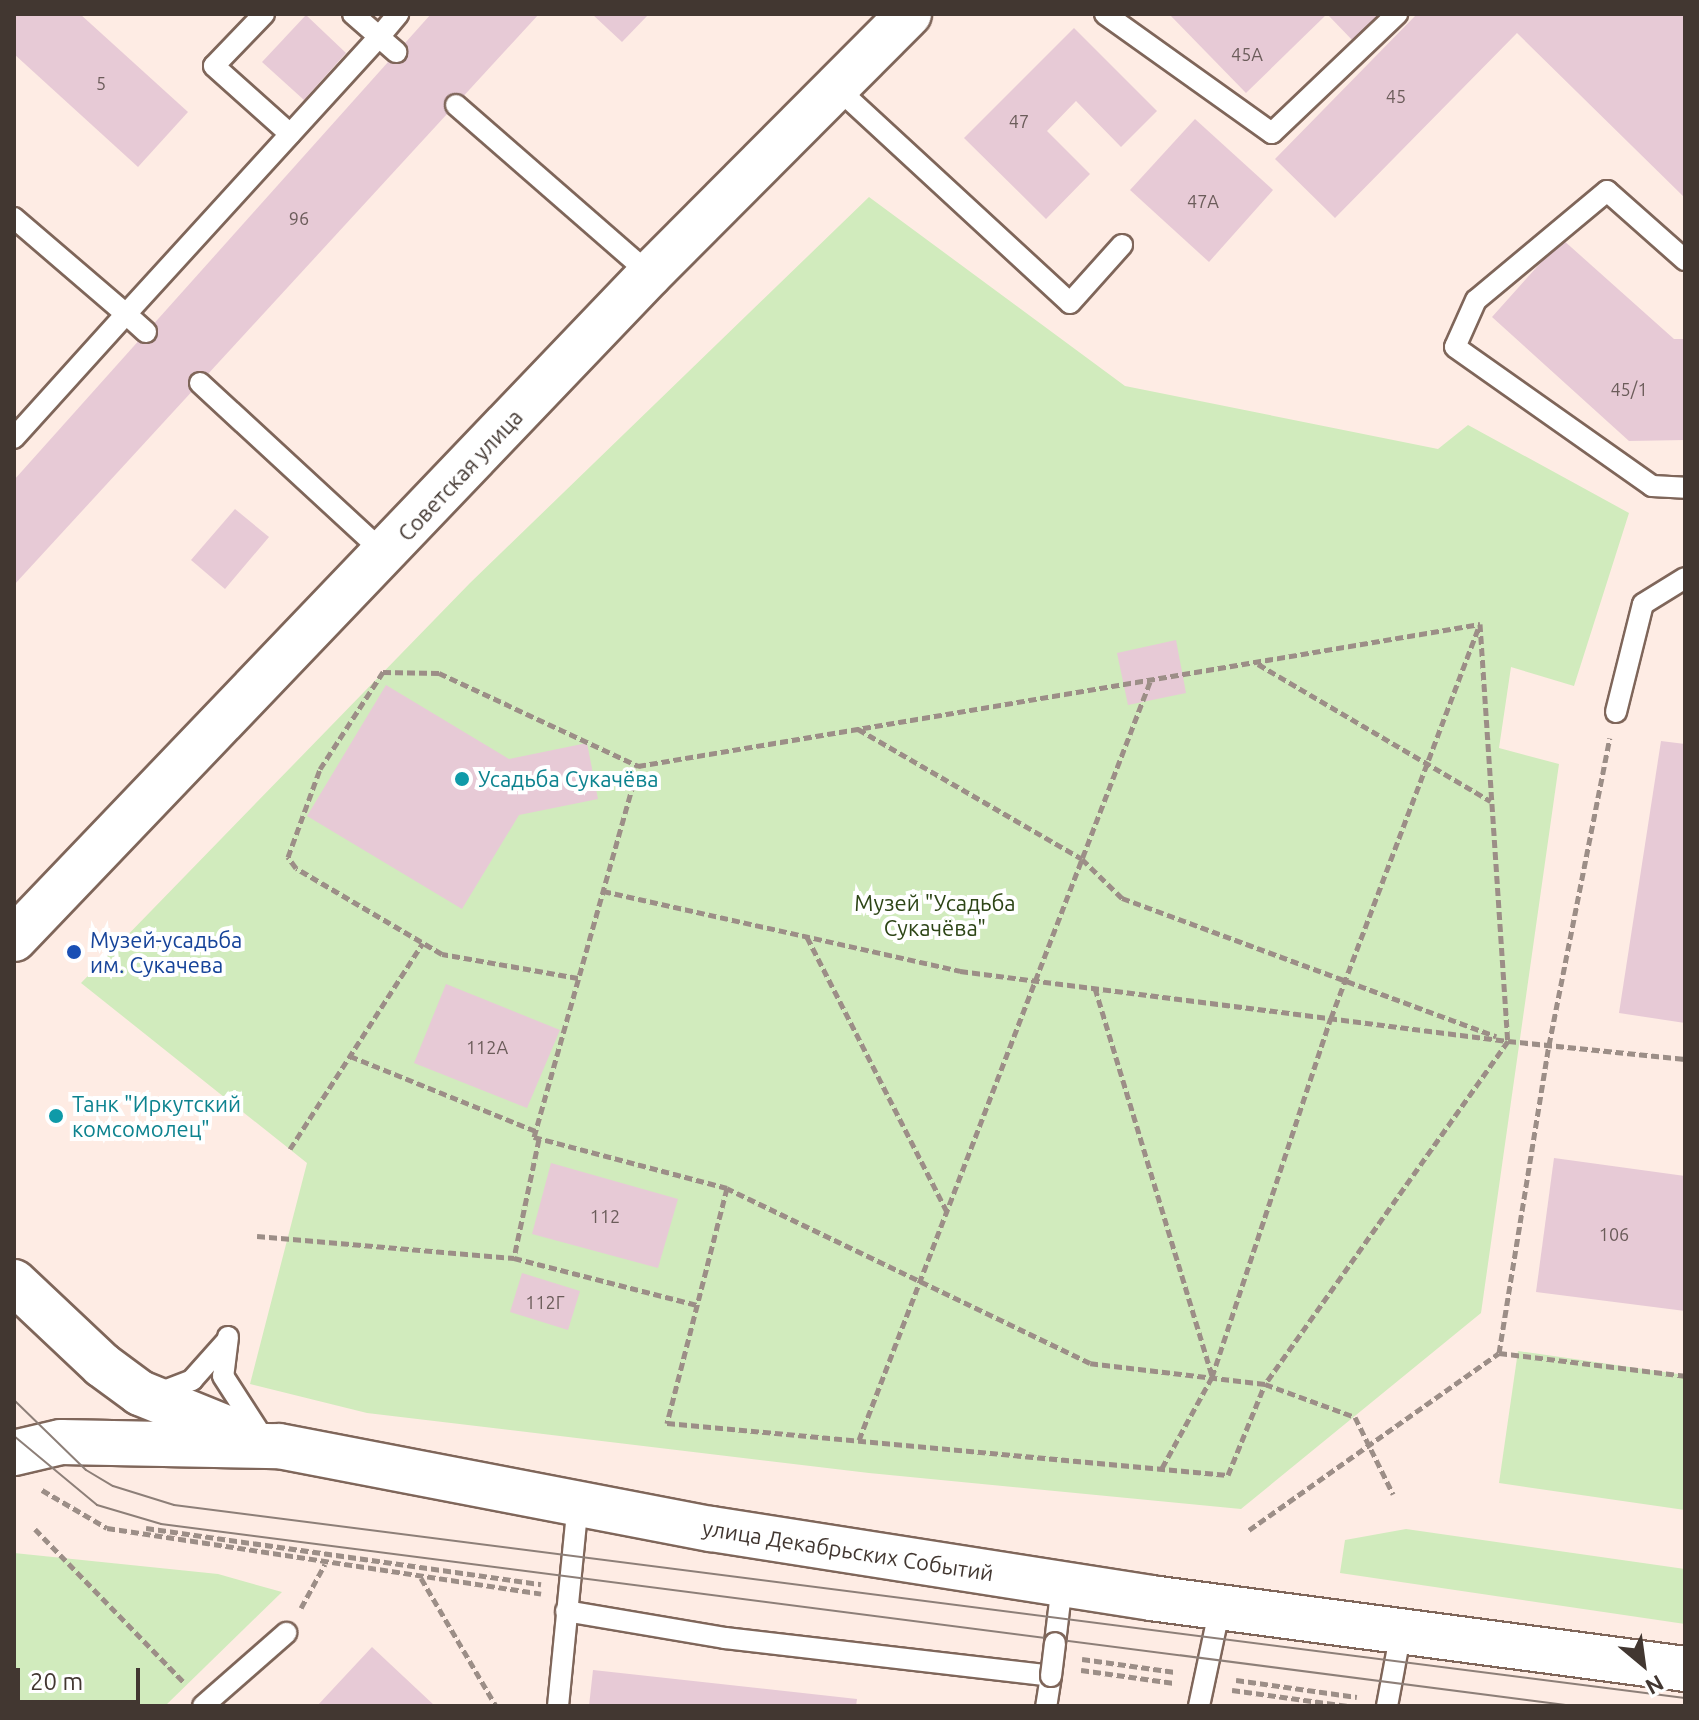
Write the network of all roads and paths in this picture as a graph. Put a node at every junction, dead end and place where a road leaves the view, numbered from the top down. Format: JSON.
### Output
{"nodes":[{"id":1,"x":264,"y":14,"type":"edge"},
{"id":2,"x":353,"y":14,"type":"edge"},
{"id":3,"x":398,"y":14,"type":"edge"},
{"id":4,"x":909,"y":14,"type":"edge"},
{"id":5,"x":1105,"y":14,"type":"edge"},
{"id":6,"x":1397,"y":14,"type":"edge"},
{"id":7,"x":379,"y":37,"type":"junction"},
{"id":8,"x":396,"y":52,"type":"dead end"},
{"id":9,"x":836,"y":87,"type":"junction"},
{"id":10,"x":456,"y":105,"type":"dead end"},
{"id":11,"x":290,"y":134,"type":"junction"},
{"id":12,"x":14,"y":218,"type":"edge"},
{"id":13,"x":1122,"y":245,"type":"dead end"},
{"id":14,"x":1685,"y":260,"type":"edge"},
{"id":15,"x":650,"y":274,"type":"junction"},
{"id":16,"x":126,"y":314,"type":"junction"},
{"id":17,"x":146,"y":332,"type":"dead end"},
{"id":18,"x":200,"y":383,"type":"dead end"},
{"id":19,"x":14,"y":438,"type":"edge"},
{"id":20,"x":1685,"y":488,"type":"edge"},
{"id":21,"x":385,"y":554,"type":"junction"},
{"id":22,"x":1685,"y":578,"type":"edge"},
{"id":23,"x":1480,"y":624,"type":"junction"},
{"id":24,"x":1258,"y":664,"type":"junction"},
{"id":25,"x":1150,"y":681,"type":"junction"},
{"id":26,"x":1616,"y":712,"type":"joint"},
{"id":27,"x":858,"y":729,"type":"junction"},
{"id":28,"x":1427,"y":763,"type":"junction"},
{"id":29,"x":638,"y":766,"type":"junction"},
{"id":30,"x":1492,"y":802,"type":"junction"},
{"id":31,"x":1082,"y":859,"type":"junction"},
{"id":32,"x":603,"y":891,"type":"junction"},
{"id":33,"x":807,"y":936,"type":"junction"},
{"id":34,"x":14,"y":939,"type":"edge"},
{"id":35,"x":423,"y":943,"type":"junction"},
{"id":36,"x":578,"y":978,"type":"junction"},
{"id":37,"x":1036,"y":980,"type":"junction"},
{"id":38,"x":1344,"y":983,"type":"junction"},
{"id":39,"x":1095,"y":988,"type":"junction"},
{"id":40,"x":1331,"y":1018,"type":"junction"},
{"id":41,"x":1508,"y":1041,"type":"junction"},
{"id":42,"x":1549,"y":1045,"type":"junction"},
{"id":43,"x":350,"y":1056,"type":"junction"},
{"id":44,"x":1685,"y":1059,"type":"edge"},
{"id":45,"x":536,"y":1131,"type":"junction"},
{"id":46,"x":539,"y":1139,"type":"junction"},
{"id":47,"x":290,"y":1149,"type":"dead end"},
{"id":48,"x":727,"y":1188,"type":"junction"},
{"id":49,"x":947,"y":1212,"type":"junction"},
{"id":50,"x":257,"y":1236,"type":"dead end"},
{"id":51,"x":514,"y":1258,"type":"junction"},
{"id":52,"x":920,"y":1281,"type":"junction"},
{"id":53,"x":14,"y":1282,"type":"edge"},
{"id":54,"x":697,"y":1305,"type":"junction"},
{"id":55,"x":1499,"y":1353,"type":"junction"},
{"id":56,"x":1685,"y":1376,"type":"edge"},
{"id":57,"x":1212,"y":1377,"type":"junction"},
{"id":58,"x":1265,"y":1384,"type":"junction"},
{"id":59,"x":140,"y":1393,"type":"junction"},
{"id":60,"x":859,"y":1440,"type":"junction"},
{"id":61,"x":279,"y":1446,"type":"junction"},
{"id":62,"x":1369,"y":1446,"type":"junction"},
{"id":63,"x":14,"y":1453,"type":"edge"},
{"id":64,"x":1162,"y":1469,"type":"junction"},
{"id":65,"x":1393,"y":1494,"type":"dead end"},
{"id":66,"x":578,"y":1503,"type":"junction"},
{"id":67,"x":35,"y":1529,"type":"dead end"},
{"id":68,"x":1249,"y":1530,"type":"dead end"},
{"id":69,"x":325,"y":1564,"type":"dead end"},
{"id":70,"x":420,"y":1577,"type":"dead end"},
{"id":71,"x":1062,"y":1584,"type":"junction"},
{"id":72,"x":1220,"y":1607,"type":"junction"},
{"id":73,"x":566,"y":1611,"type":"junction"},
{"id":74,"x":1401,"y":1631,"type":"junction"},
{"id":75,"x":286,"y":1633,"type":"joint"},
{"id":76,"x":1685,"y":1669,"type":"edge"},
{"id":77,"x":1051,"y":1676,"type":"junction"},
{"id":78,"x":204,"y":1705,"type":"edge"},
{"id":79,"x":496,"y":1706,"type":"edge"},
{"id":80,"x":558,"y":1706,"type":"edge"},
{"id":81,"x":1046,"y":1706,"type":"edge"},
{"id":82,"x":1199,"y":1706,"type":"edge"},
{"id":83,"x":1387,"y":1706,"type":"edge"}],
"edges":[{"from":1,"to":11,"type":"lane"},
{"from":2,"to":7,"type":"lane"},
{"from":3,"to":7,"type":"lane"},
{"from":4,"to":9,"type":"main road","name":"Советская улица"},
{"from":5,"to":6,"type":"lane"},
{"from":7,"to":8,"type":"lane"},
{"from":7,"to":11,"type":"lane"},
{"from":9,"to":13,"type":"lane"},
{"from":9,"to":15,"type":"main road","name":"Советская улица"},
{"from":10,"to":15,"type":"lane"},
{"from":11,"to":16,"type":"lane"},
{"from":12,"to":16,"type":"lane"},
{"from":14,"to":20,"type":"lane"},
{"from":15,"to":21,"type":"main road","name":"Советская улица"},
{"from":16,"to":17,"type":"lane"},
{"from":16,"to":19,"type":"lane"},
{"from":18,"to":21,"type":"lane"},
{"from":21,"to":34,"type":"main road","name":"Советская улица"},
{"from":22,"to":26,"type":"lane"},
{"from":23,"to":24,"type":"path"},
{"from":23,"to":28,"type":"path"},
{"from":23,"to":30,"type":"path"},
{"from":24,"to":25,"type":"path"},
{"from":24,"to":28,"type":"path"},
{"from":25,"to":27,"type":"path"},
{"from":25,"to":31,"type":"path"},
{"from":26,"to":42,"type":"path"},
{"from":27,"to":29,"type":"path"},
{"from":27,"to":31,"type":"path"},
{"from":28,"to":30,"type":"path"},
{"from":28,"to":38,"type":"path"},
{"from":29,"to":32,"type":"path"},
{"from":29,"to":35,"type":"path"},
{"from":30,"to":41,"type":"path"},
{"from":31,"to":37,"type":"path"},
{"from":31,"to":38,"type":"path"},
{"from":32,"to":33,"type":"path"},
{"from":32,"to":36,"type":"path"},
{"from":33,"to":37,"type":"path"},
{"from":33,"to":49,"type":"path"},
{"from":35,"to":36,"type":"path"},
{"from":35,"to":43,"type":"path"},
{"from":36,"to":45,"type":"path"},
{"from":37,"to":39,"type":"path"},
{"from":37,"to":49,"type":"path"},
{"from":38,"to":40,"type":"path"},
{"from":38,"to":41,"type":"path"},
{"from":39,"to":40,"type":"path"},
{"from":39,"to":57,"type":"path"},
{"from":40,"to":41,"type":"path"},
{"from":40,"to":57,"type":"path"},
{"from":41,"to":42,"type":"path"},
{"from":41,"to":58,"type":"path"},
{"from":42,"to":44,"type":"path"},
{"from":42,"to":55,"type":"path"},
{"from":43,"to":45,"type":"path"},
{"from":43,"to":47,"type":"path"},
{"from":45,"to":46,"type":"path"},
{"from":46,"to":48,"type":"path"},
{"from":46,"to":51,"type":"path"},
{"from":48,"to":52,"type":"path"},
{"from":48,"to":54,"type":"path"},
{"from":49,"to":52,"type":"path"},
{"from":50,"to":51,"type":"path"},
{"from":51,"to":54,"type":"path"},
{"from":52,"to":57,"type":"path"},
{"from":52,"to":60,"type":"path"},
{"from":53,"to":59,"type":"main road"},
{"from":54,"to":60,"type":"path"},
{"from":55,"to":56,"type":"path"},
{"from":55,"to":62,"type":"path"},
{"from":57,"to":58,"type":"path"},
{"from":57,"to":64,"type":"path"},
{"from":58,"to":62,"type":"path"},
{"from":58,"to":64,"type":"path"},
{"from":59,"to":61,"type":"main road"},
{"from":59,"to":61,"type":"lane"},
{"from":60,"to":64,"type":"path"},
{"from":61,"to":63,"type":"main road","name":"улица Декабрьских Событий"},
{"from":61,"to":66,"type":"main road","name":"улица Декабрьских Событий"},
{"from":62,"to":65,"type":"path"},
{"from":62,"to":68,"type":"path"},
{"from":66,"to":71,"type":"main road","name":"улица Декабрьских Событий"},
{"from":66,"to":73,"type":"lane"},
{"from":67,"to":78,"type":"path"},
{"from":69,"to":75,"type":"path"},
{"from":70,"to":79,"type":"path"},
{"from":71,"to":72,"type":"main road","name":"улица Декабрьских Событий"},
{"from":71,"to":77,"type":"lane","bridge":true},
{"from":72,"to":74,"type":"main road","name":"улица Декабрьских Событий"},
{"from":72,"to":82,"type":"lane"},
{"from":73,"to":77,"type":"lane"},
{"from":73,"to":80,"type":"lane"},
{"from":74,"to":76,"type":"main road","name":"улица Декабрьских Событий"},
{"from":74,"to":83,"type":"lane"},
{"from":75,"to":78,"type":"lane"},
{"from":77,"to":81,"type":"lane"}]}
